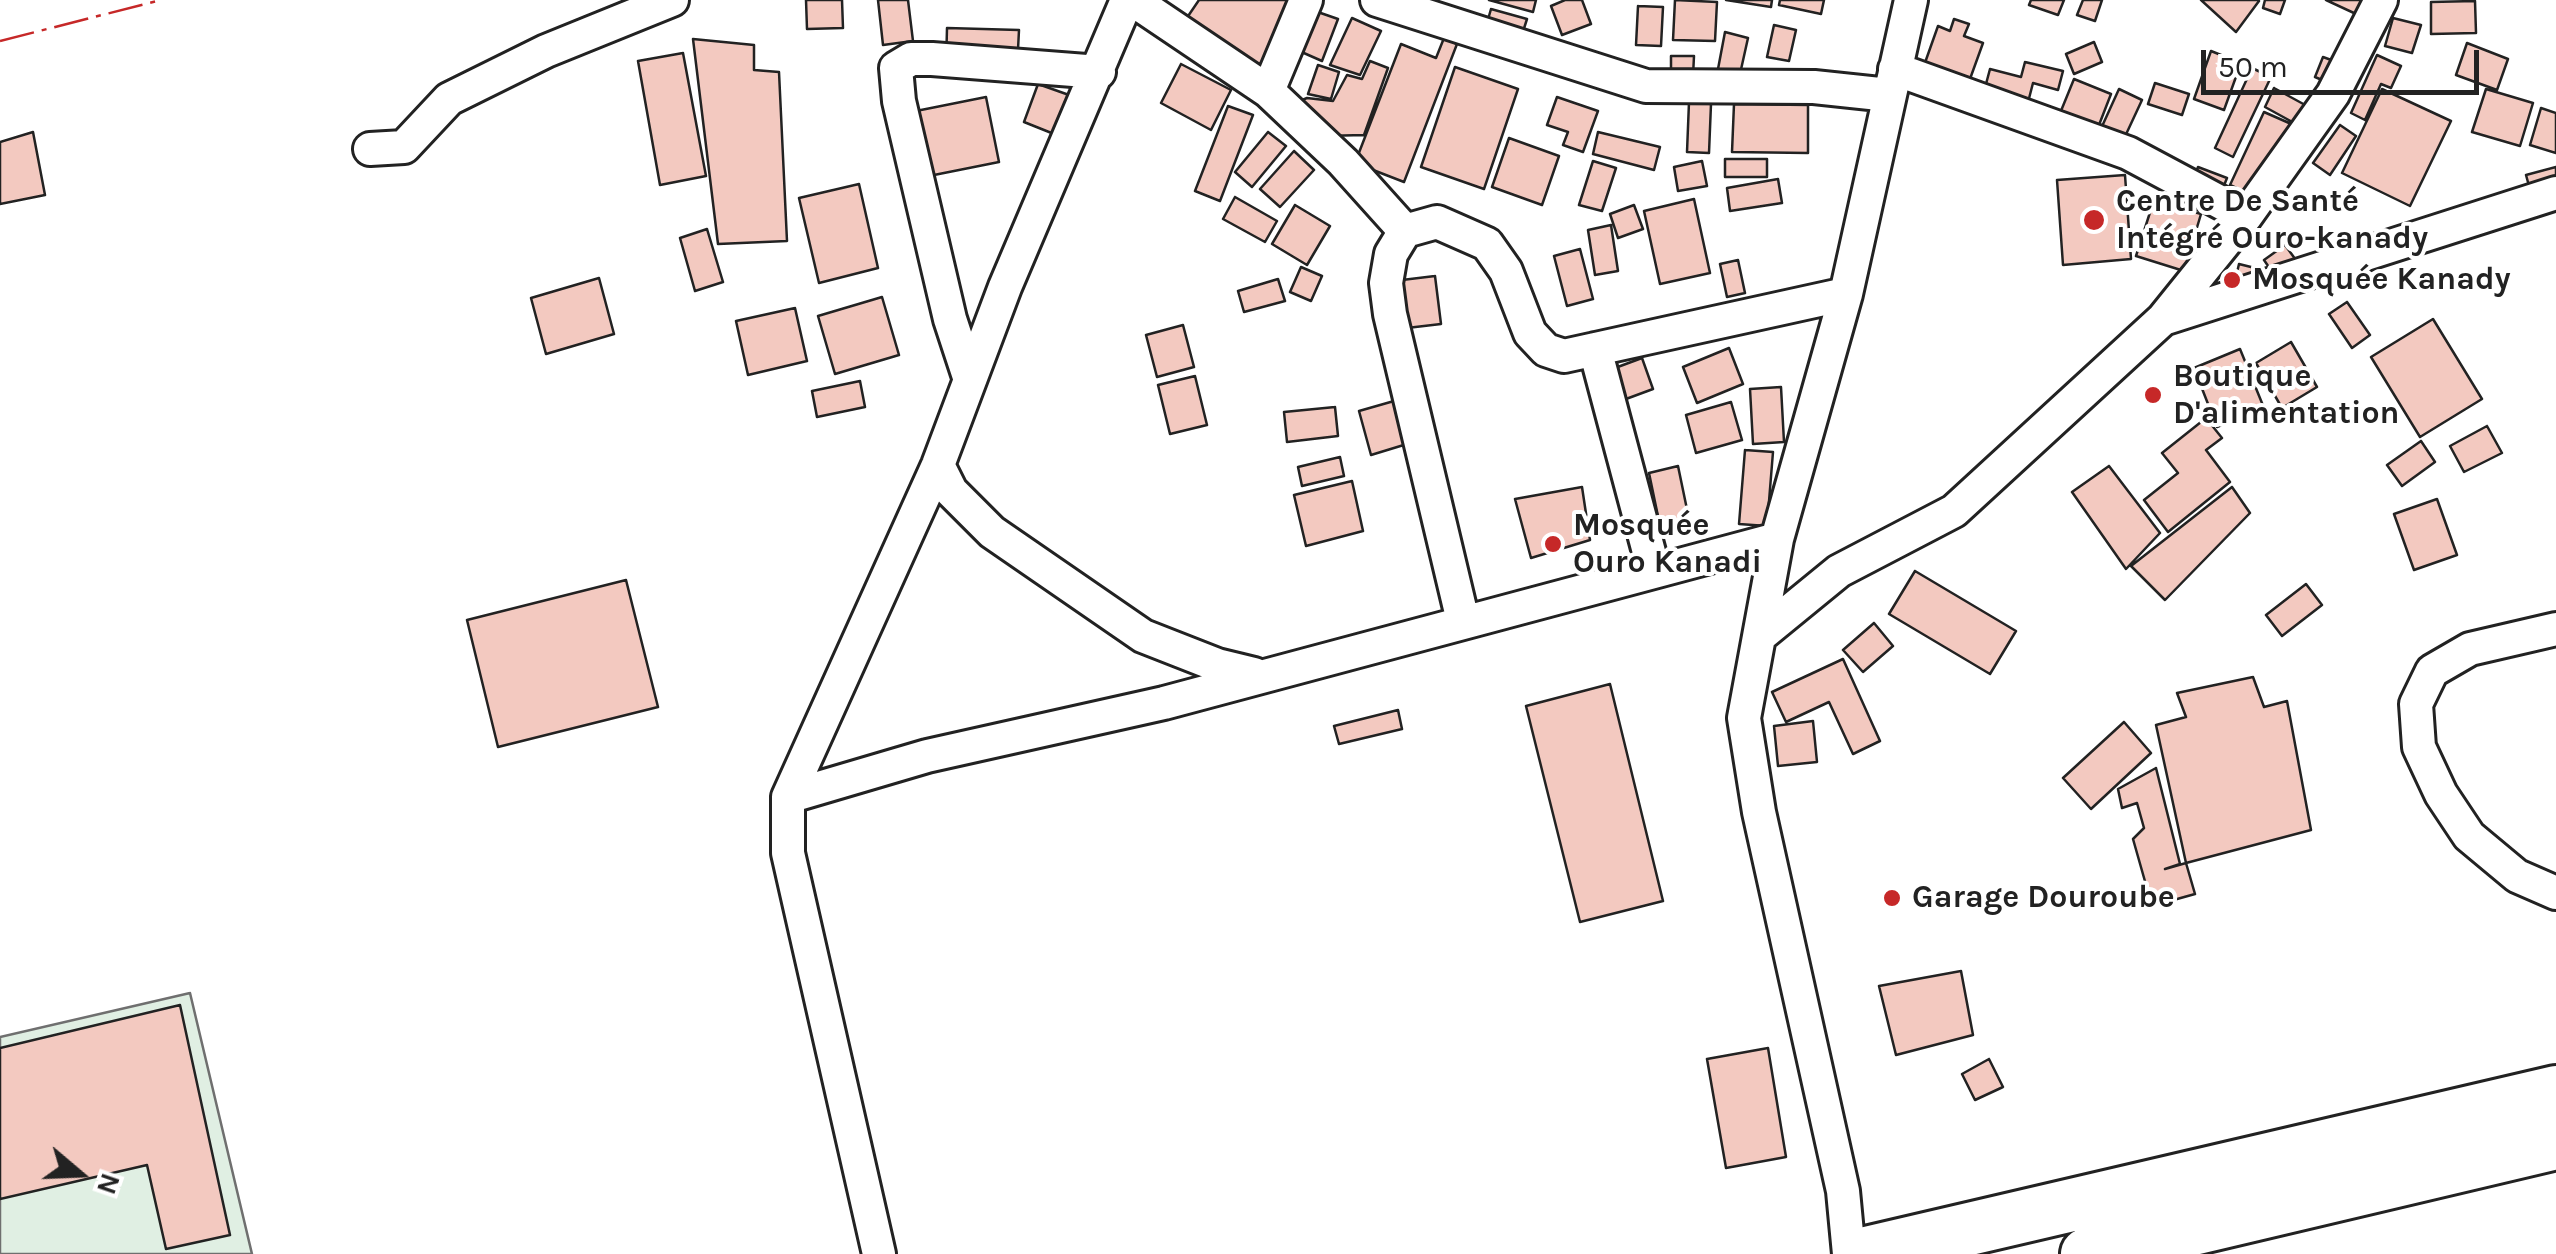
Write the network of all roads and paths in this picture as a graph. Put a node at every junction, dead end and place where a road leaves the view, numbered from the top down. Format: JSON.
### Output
{"nodes":[{"id":1,"x":672,"y":0,"type":"edge"},
{"id":2,"x":1130,"y":0,"type":"edge"},
{"id":3,"x":1306,"y":0,"type":"edge"},
{"id":4,"x":1377,"y":0,"type":"edge"},
{"id":5,"x":1911,"y":0,"type":"edge"},
{"id":6,"x":2381,"y":0,"type":"edge"},
{"id":7,"x":1099,"y":72,"type":"junction"},
{"id":8,"x":1892,"y":82,"type":"junction"},
{"id":9,"x":1268,"y":91,"type":"junction"},
{"id":10,"x":370,"y":149,"type":"dead end"},
{"id":11,"x":2556,"y":192,"type":"edge"},
{"id":12,"x":2246,"y":216,"type":"junction"},
{"id":13,"x":1405,"y":230,"type":"junction"},
{"id":14,"x":1846,"y":294,"type":"junction"},
{"id":15,"x":2163,"y":319,"type":"junction"},
{"id":16,"x":1594,"y":350,"type":"junction"},
{"id":17,"x":970,"y":380,"type":"junction"},
{"id":18,"x":938,"y":464,"type":"junction"},
{"id":19,"x":1777,"y":539,"type":"junction"},
{"id":20,"x":1654,"y":571,"type":"junction"},
{"id":21,"x":1464,"y":621,"type":"junction"},
{"id":22,"x":2556,"y":629,"type":"edge"},
{"id":23,"x":1762,"y":634,"type":"junction"},
{"id":24,"x":1259,"y":675,"type":"junction"},
{"id":25,"x":788,"y":798,"type":"junction"},
{"id":26,"x":2556,"y":893,"type":"edge"},
{"id":27,"x":2556,"y":1092,"type":"edge"},
{"id":28,"x":2556,"y":1144,"type":"edge"},
{"id":29,"x":2212,"y":1240,"type":"edge"},
{"id":30,"x":879,"y":1254,"type":"edge"},
{"id":31,"x":1849,"y":1254,"type":"edge"},
{"id":32,"x":1862,"y":1254,"type":"edge"},
{"id":33,"x":2087,"y":1254,"type":"edge"}],
"edges":[{"from":1,"to":10,"type":"street"},
{"from":2,"to":7,"type":"street"},
{"from":2,"to":9,"type":"street"},
{"from":3,"to":9,"type":"street"},
{"from":4,"to":8,"type":"street"},
{"from":5,"to":8,"type":"street"},
{"from":6,"to":12,"type":"street"},
{"from":7,"to":17,"type":"street"},
{"from":7,"to":17,"type":"street"},
{"from":8,"to":12,"type":"street"},
{"from":8,"to":14,"type":"street"},
{"from":9,"to":13,"type":"street"},
{"from":11,"to":15,"type":"street"},
{"from":12,"to":15,"type":"street"},
{"from":13,"to":16,"type":"street"},
{"from":13,"to":21,"type":"street"},
{"from":14,"to":16,"type":"street"},
{"from":14,"to":19,"type":"street"},
{"from":15,"to":23,"type":"street"},
{"from":16,"to":20,"type":"street"},
{"from":17,"to":18,"type":"street"},
{"from":18,"to":24,"type":"street"},
{"from":18,"to":25,"type":"street"},
{"from":19,"to":20,"type":"street"},
{"from":19,"to":23,"type":"street"},
{"from":20,"to":21,"type":"street"},
{"from":21,"to":24,"type":"street"},
{"from":22,"to":26,"type":"street"},
{"from":23,"to":31,"type":"street"},
{"from":24,"to":25,"type":"street"},
{"from":25,"to":30,"type":"street"},
{"from":27,"to":32,"type":"main road"},
{"from":28,"to":29,"type":"main road"},
{"from":29,"to":33,"type":"main road"}]}
